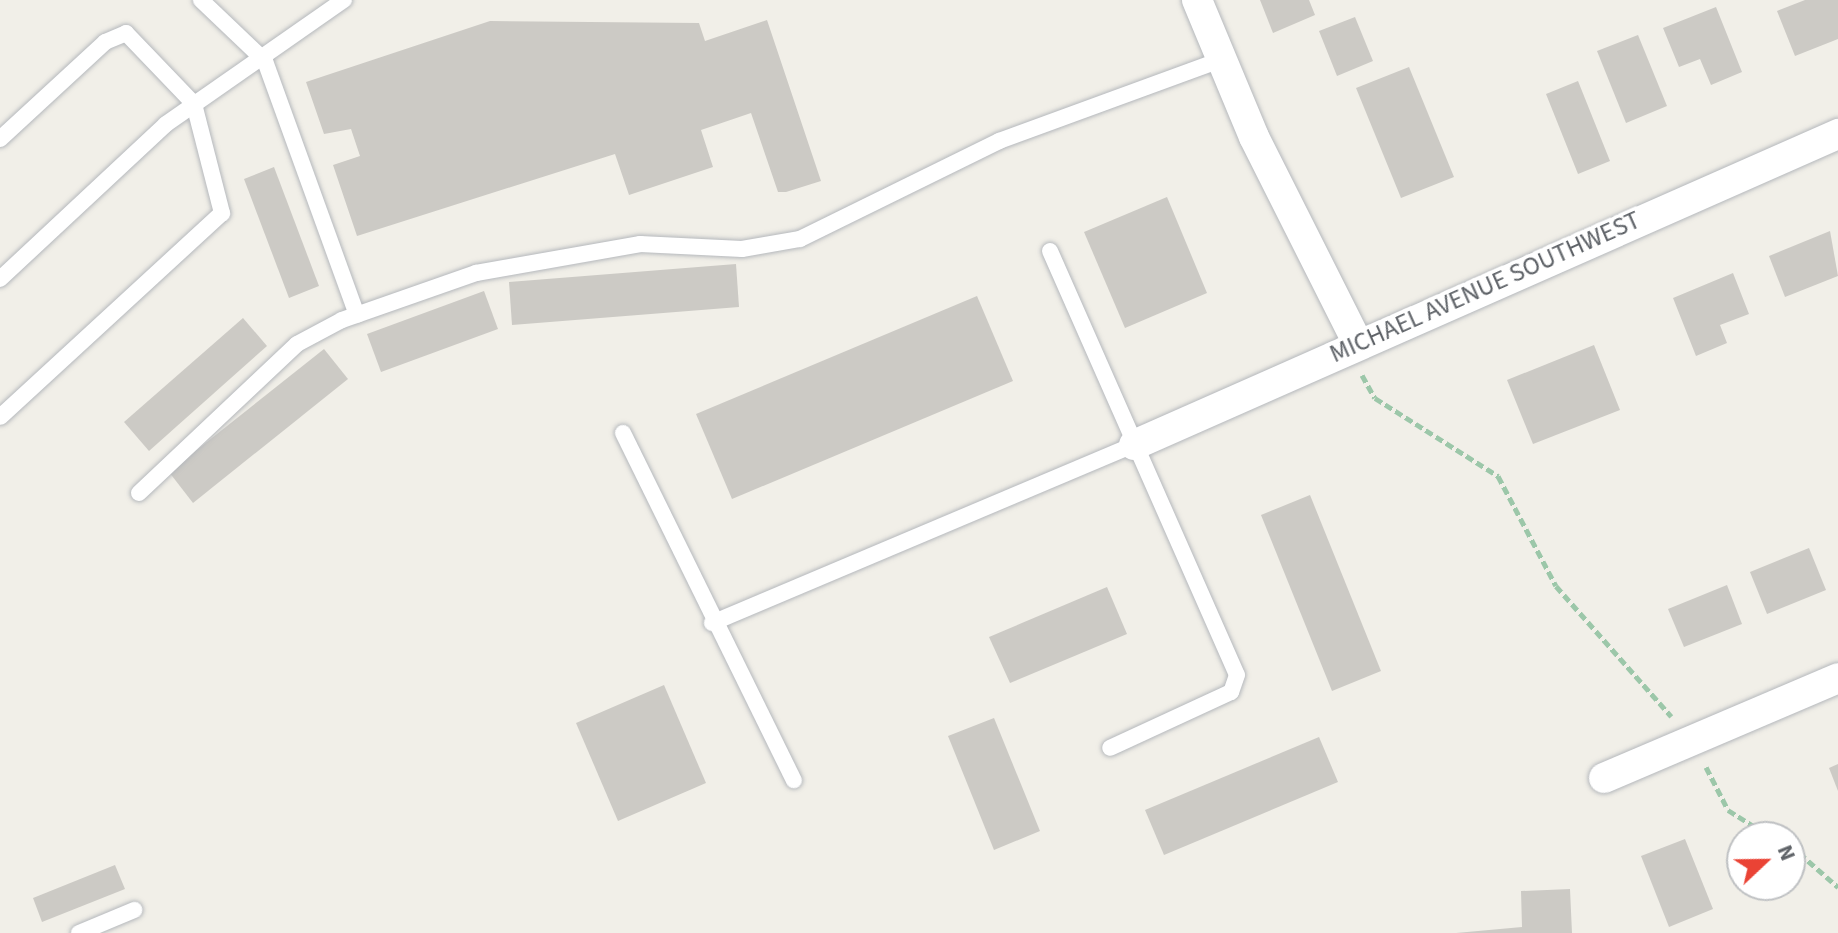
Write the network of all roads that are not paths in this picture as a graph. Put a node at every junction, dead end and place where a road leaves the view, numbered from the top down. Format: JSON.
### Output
{"nodes":[{"id":1,"x":201,"y":0,"type":"edge"},
{"id":2,"x":344,"y":0,"type":"edge"},
{"id":3,"x":1197,"y":0,"type":"edge"},
{"id":4,"x":1220,"y":60,"type":"junction"},
{"id":5,"x":265,"y":61,"type":"junction"},
{"id":6,"x":194,"y":104,"type":"junction"},
{"id":7,"x":1838,"y":134,"type":"edge"},
{"id":8,"x":0,"y":139,"type":"edge"},
{"id":9,"x":1050,"y":251,"type":"dead end"},
{"id":10,"x":0,"y":279,"type":"edge"},
{"id":11,"x":357,"y":315,"type":"junction"},
{"id":12,"x":1358,"y":354,"type":"junction"},
{"id":13,"x":0,"y":417,"type":"edge"},
{"id":14,"x":623,"y":433,"type":"dead end"},
{"id":15,"x":1134,"y":445,"type":"junction"},
{"id":16,"x":139,"y":493,"type":"dead end"},
{"id":17,"x":712,"y":623,"type":"junction"},
{"id":18,"x":1838,"y":678,"type":"edge"},
{"id":19,"x":1110,"y":748,"type":"dead end"},
{"id":20,"x":1604,"y":778,"type":"dead end"},
{"id":21,"x":794,"y":780,"type":"dead end"},
{"id":22,"x":134,"y":910,"type":"dead end"},
{"id":23,"x":79,"y":933,"type":"edge"}],
"edges":[{"from":1,"to":5,"type":"lane"},
{"from":2,"to":5,"type":"lane"},
{"from":3,"to":4,"type":"street"},
{"from":4,"to":11,"type":"lane"},
{"from":4,"to":12,"type":"street"},
{"from":5,"to":6,"type":"lane"},
{"from":5,"to":11,"type":"lane"},
{"from":6,"to":8,"type":"lane"},
{"from":6,"to":10,"type":"lane"},
{"from":6,"to":13,"type":"lane"},
{"from":7,"to":12,"type":"street","name":"MICHAEL AVENUE SOUTHWEST"},
{"from":9,"to":15,"type":"lane"},
{"from":11,"to":16,"type":"lane"},
{"from":12,"to":15,"type":"street","name":"MICHAEL AVENUE SOUTHWEST"},
{"from":14,"to":17,"type":"lane"},
{"from":15,"to":17,"type":"lane"},
{"from":15,"to":19,"type":"lane"},
{"from":17,"to":21,"type":"lane"},
{"from":18,"to":20,"type":"street"},
{"from":22,"to":23,"type":"lane"}]}
